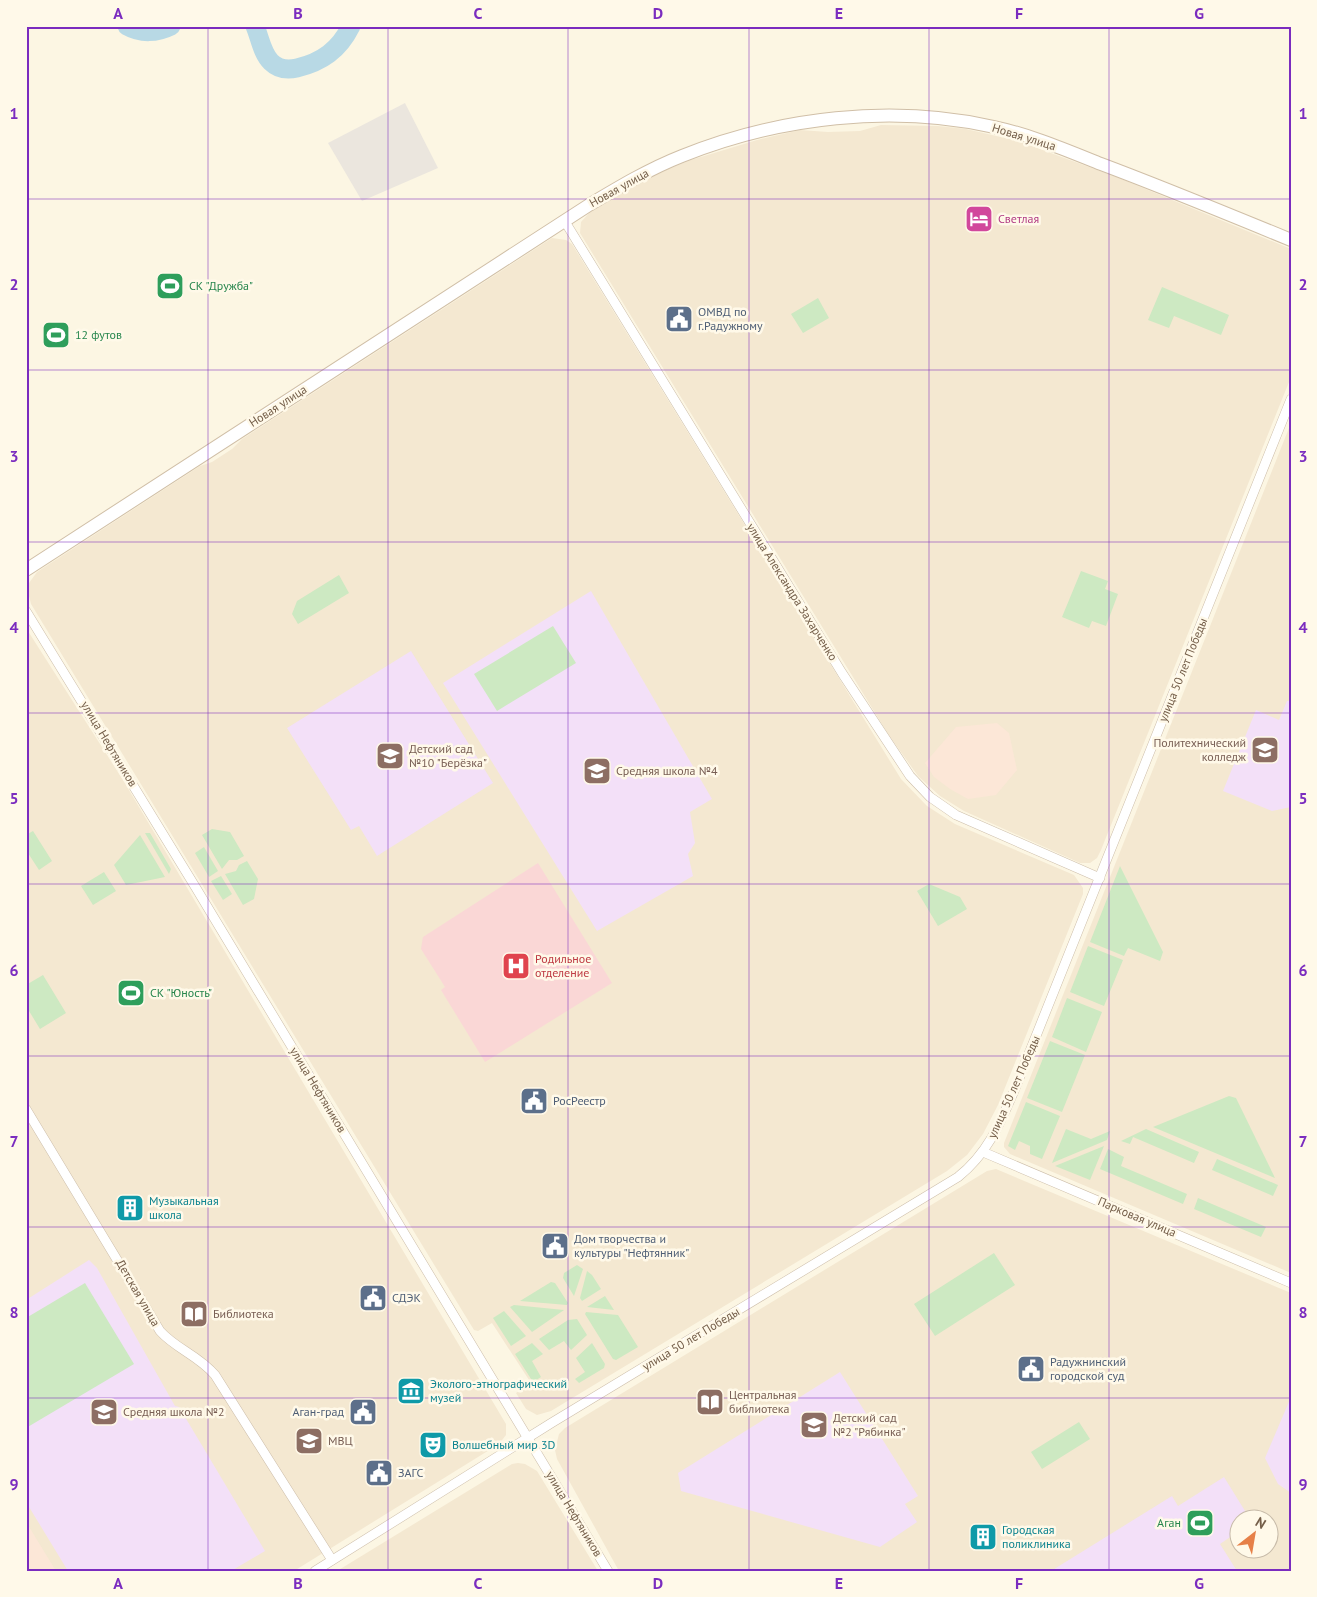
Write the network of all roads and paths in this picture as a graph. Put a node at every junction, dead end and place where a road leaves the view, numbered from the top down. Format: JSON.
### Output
{"nodes":[{"id":1,"x":564,"y":220,"type":"junction"},
{"id":2,"x":1291,"y":240,"type":"edge"},
{"id":3,"x":1291,"y":399,"type":"edge"},
{"id":4,"x":26,"y":570,"type":"edge"},
{"id":5,"x":26,"y":611,"type":"edge"},
{"id":6,"x":1100,"y":878,"type":"junction"},
{"id":7,"x":26,"y":1109,"type":"edge"},
{"id":8,"x":983,"y":1152,"type":"junction"},
{"id":9,"x":1291,"y":1283,"type":"edge"},
{"id":10,"x":528,"y":1438,"type":"junction"},
{"id":11,"x":332,"y":1560,"type":"junction"},
{"id":12,"x":315,"y":1571,"type":"edge"},
{"id":13,"x":608,"y":1571,"type":"edge"}],
"edges":[{"from":1,"to":2,"type":"street","name":"Новая улица"},
{"from":1,"to":4,"type":"street","name":"Новая улица"},
{"from":1,"to":6,"type":"street","name":"улица Александра Захарченко"},
{"from":3,"to":6,"type":"street","name":"улица 50 лет Победы"},
{"from":5,"to":10,"type":"street","name":"улица Нефтяников"},
{"from":6,"to":8,"type":"street","name":"улица 50 лет Победы"},
{"from":7,"to":11,"type":"street","name":"Детская улица"},
{"from":8,"to":9,"type":"street","name":"Парковая улица"},
{"from":8,"to":10,"type":"street","name":"улица 50 лет Победы"},
{"from":10,"to":11,"type":"street","name":"улица 50 лет Победы"},
{"from":10,"to":13,"type":"street","name":"улица Нефтяников"},
{"from":11,"to":12,"type":"street","name":"улица 50 лет Победы"}]}
